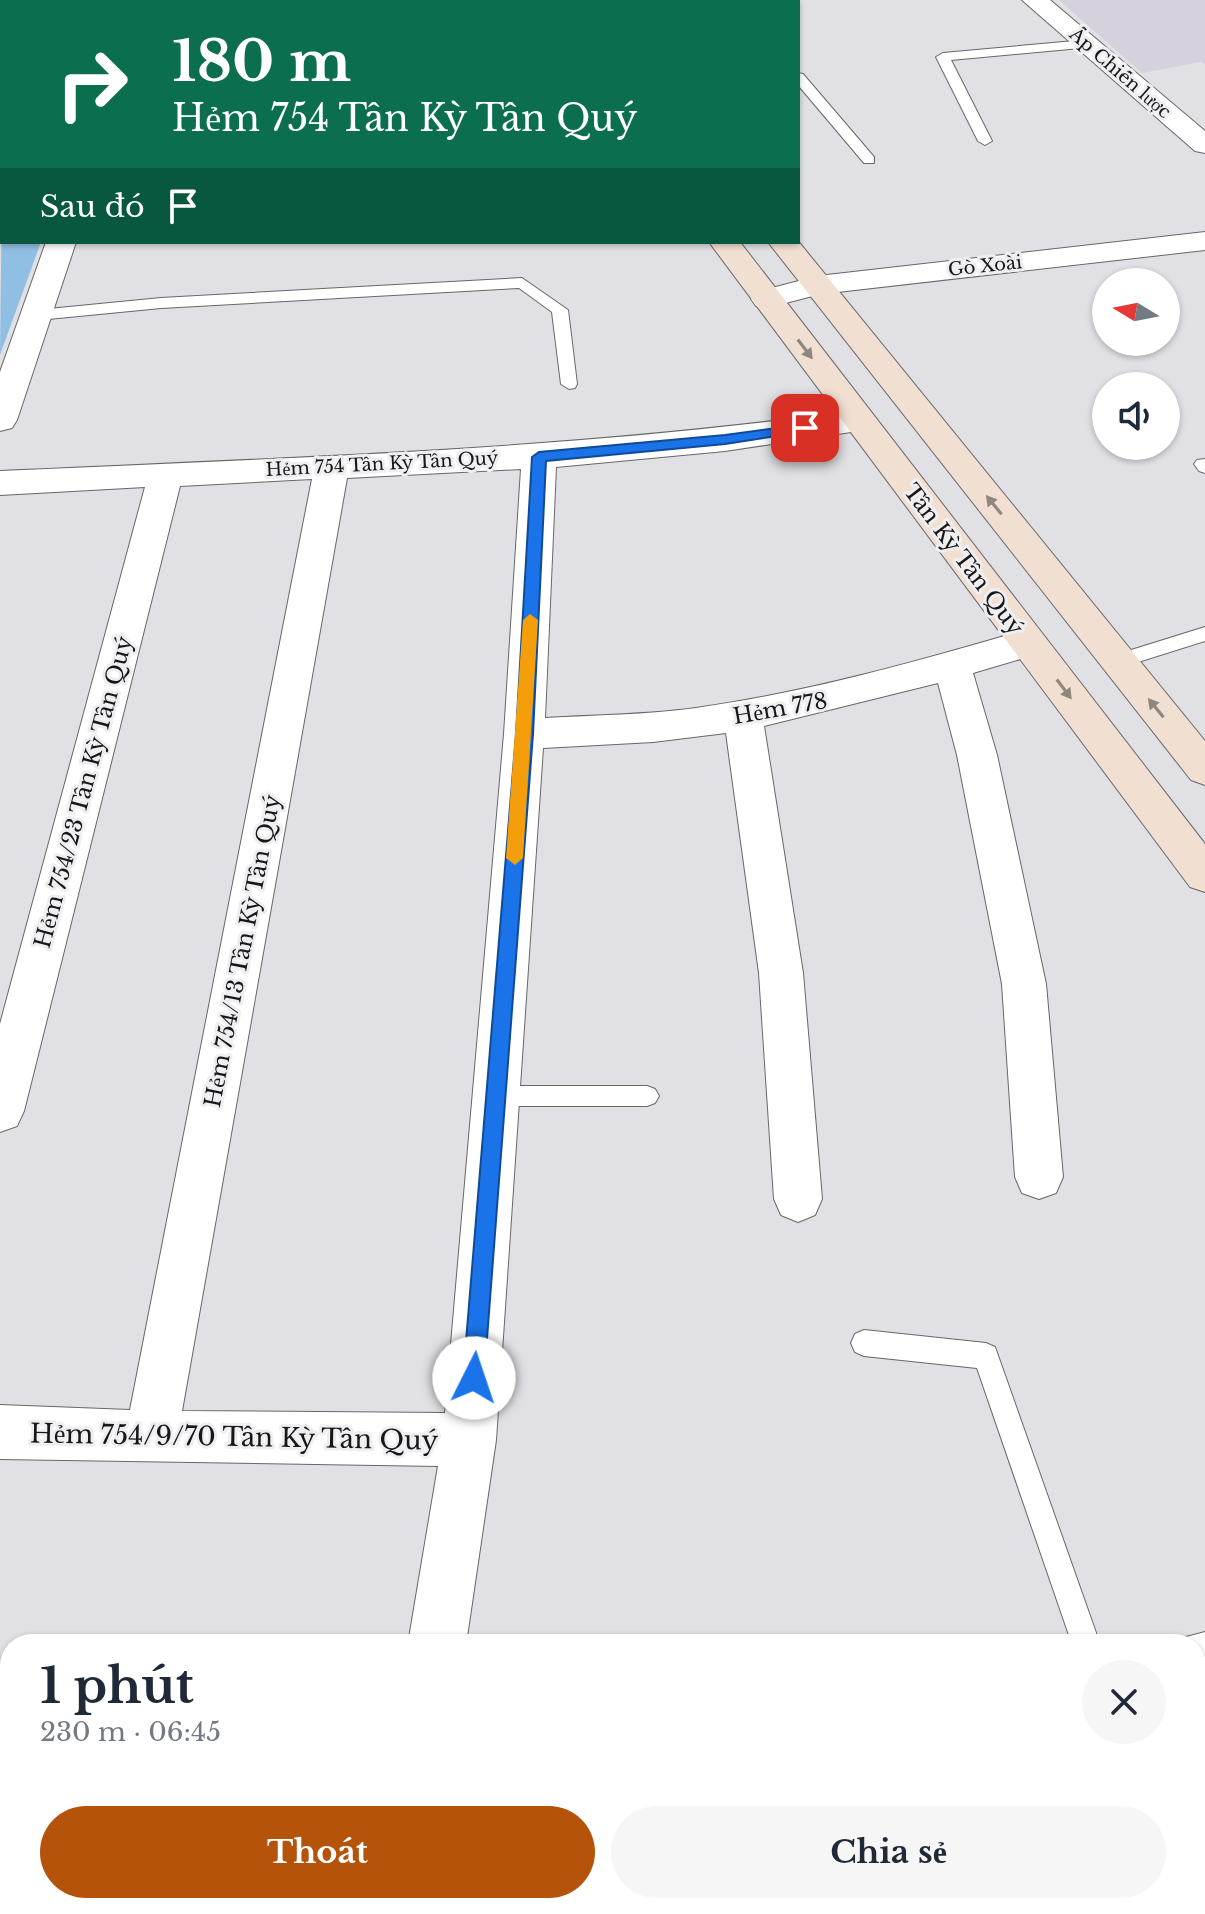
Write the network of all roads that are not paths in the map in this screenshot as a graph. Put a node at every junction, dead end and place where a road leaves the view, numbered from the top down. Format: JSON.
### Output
{"nodes":[{"id":1,"x":1035,"y":0,"type":"edge"},
{"id":2,"x":1086,"y":44,"type":"junction"},
{"id":3,"x":800,"y":79,"type":"edge"},
{"id":4,"x":985,"y":141,"type":"dead end"},
{"id":5,"x":1205,"y":145,"type":"edge"},
{"id":6,"x":869,"y":160,"type":"dead end"},
{"id":7,"x":1205,"y":241,"type":"edge"},
{"id":8,"x":60,"y":244,"type":"edge"},
{"id":9,"x":726,"y":244,"type":"edge"},
{"id":10,"x":785,"y":244,"type":"edge"},
{"id":11,"x":818,"y":285,"type":"junction"},
{"id":12,"x":767,"y":299,"type":"junction"},
{"id":13,"x":38,"y":315,"type":"junction"},
{"id":14,"x":569,"y":384,"type":"dead end"},
{"id":15,"x":0,"y":420,"type":"edge"},
{"id":16,"x":859,"y":421,"type":"junction"},
{"id":17,"x":539,"y":457,"type":"junction"},
{"id":18,"x":332,"y":465,"type":"junction"},
{"id":19,"x":166,"y":473,"type":"junction"},
{"id":20,"x":0,"y":483,"type":"edge"},
{"id":21,"x":1205,"y":634,"type":"edge"},
{"id":22,"x":1028,"y":643,"type":"junction"},
{"id":23,"x":1119,"y":661,"type":"junction"},
{"id":24,"x":952,"y":665,"type":"junction"},
{"id":25,"x":743,"y":715,"type":"junction"},
{"id":26,"x":524,"y":734,"type":"junction"},
{"id":27,"x":1205,"y":769,"type":"edge"},
{"id":28,"x":1205,"y":875,"type":"edge"},
{"id":29,"x":496,"y":1096,"type":"junction"},
{"id":30,"x":647,"y":1096,"type":"dead end"},
{"id":31,"x":0,"y":1111,"type":"edge"},
{"id":32,"x":1039,"y":1177,"type":"dead end"},
{"id":33,"x":798,"y":1199,"type":"dead end"},
{"id":34,"x":864,"y":1343,"type":"dead end"},
{"id":35,"x":0,"y":1432,"type":"edge"},
{"id":36,"x":151,"y":1437,"type":"junction"},
{"id":37,"x":469,"y":1440,"type":"junction"},
{"id":38,"x":439,"y":1634,"type":"edge"},
{"id":39,"x":1083,"y":1634,"type":"edge"}],
"edges":[{"from":1,"to":2,"type":"street","name":"Ấp Chiến lược"},
{"from":2,"to":4,"type":"lane"},
{"from":2,"to":5,"type":"street","name":"Ấp Chiến lược"},
{"from":3,"to":6,"type":"lane"},
{"from":7,"to":11,"type":"street","name":"Gò Xoài"},
{"from":8,"to":13,"type":"street"},
{"from":9,"to":12,"type":"main road","name":"Tân Kỳ Tân Quý"},
{"from":10,"to":11,"type":"main road"},
{"from":11,"to":12,"type":"street","name":"Gò Xoài"},
{"from":23,"to":11,"type":"main road","one_way":true},
{"from":12,"to":16,"type":"main road","name":"Tân Kỳ Tân Quý","one_way":true},
{"from":13,"to":14,"type":"lane"},
{"from":13,"to":15,"type":"street"},
{"from":16,"to":17,"type":"street","name":"Hẻm 754 Tân Kỳ Tân Quý"},
{"from":16,"to":22,"type":"main road","name":"Tân Kỳ Tân Quý"},
{"from":17,"to":18,"type":"street","name":"Hẻm 754 Tân Kỳ Tân Quý"},
{"from":17,"to":26,"type":"street"},
{"from":18,"to":19,"type":"street","name":"Hẻm 754 Tân Kỳ Tân Quý"},
{"from":18,"to":36,"type":"street","name":"Hẻm 754/13 Tân Kỳ Tân Quý"},
{"from":19,"to":20,"type":"street","name":"Hẻm 754 Tân Kỳ Tân Quý"},
{"from":19,"to":31,"type":"street","name":"Hẻm 754/23 Tân Kỳ Tân Quý"},
{"from":21,"to":23,"type":"lane"},
{"from":22,"to":24,"type":"street","name":"Hẻm 778"},
{"from":22,"to":28,"type":"main road","name":"Tân Kỳ Tân Quý","one_way":true},
{"from":27,"to":23,"type":"main road","one_way":true},
{"from":24,"to":25,"type":"street","name":"Hẻm 778"},
{"from":24,"to":32,"type":"street"},
{"from":25,"to":26,"type":"street","name":"Hẻm 778"},
{"from":25,"to":33,"type":"street"},
{"from":26,"to":29,"type":"street"},
{"from":29,"to":30,"type":"lane"},
{"from":29,"to":37,"type":"street"},
{"from":34,"to":39,"type":"lane"},
{"from":35,"to":36,"type":"street","name":"Hẻm 754/9/70 Tân Kỳ Tân Quý"},
{"from":36,"to":37,"type":"street","name":"Hẻm 754/9/70 Tân Kỳ Tân Quý"},
{"from":37,"to":38,"type":"street"}]}
